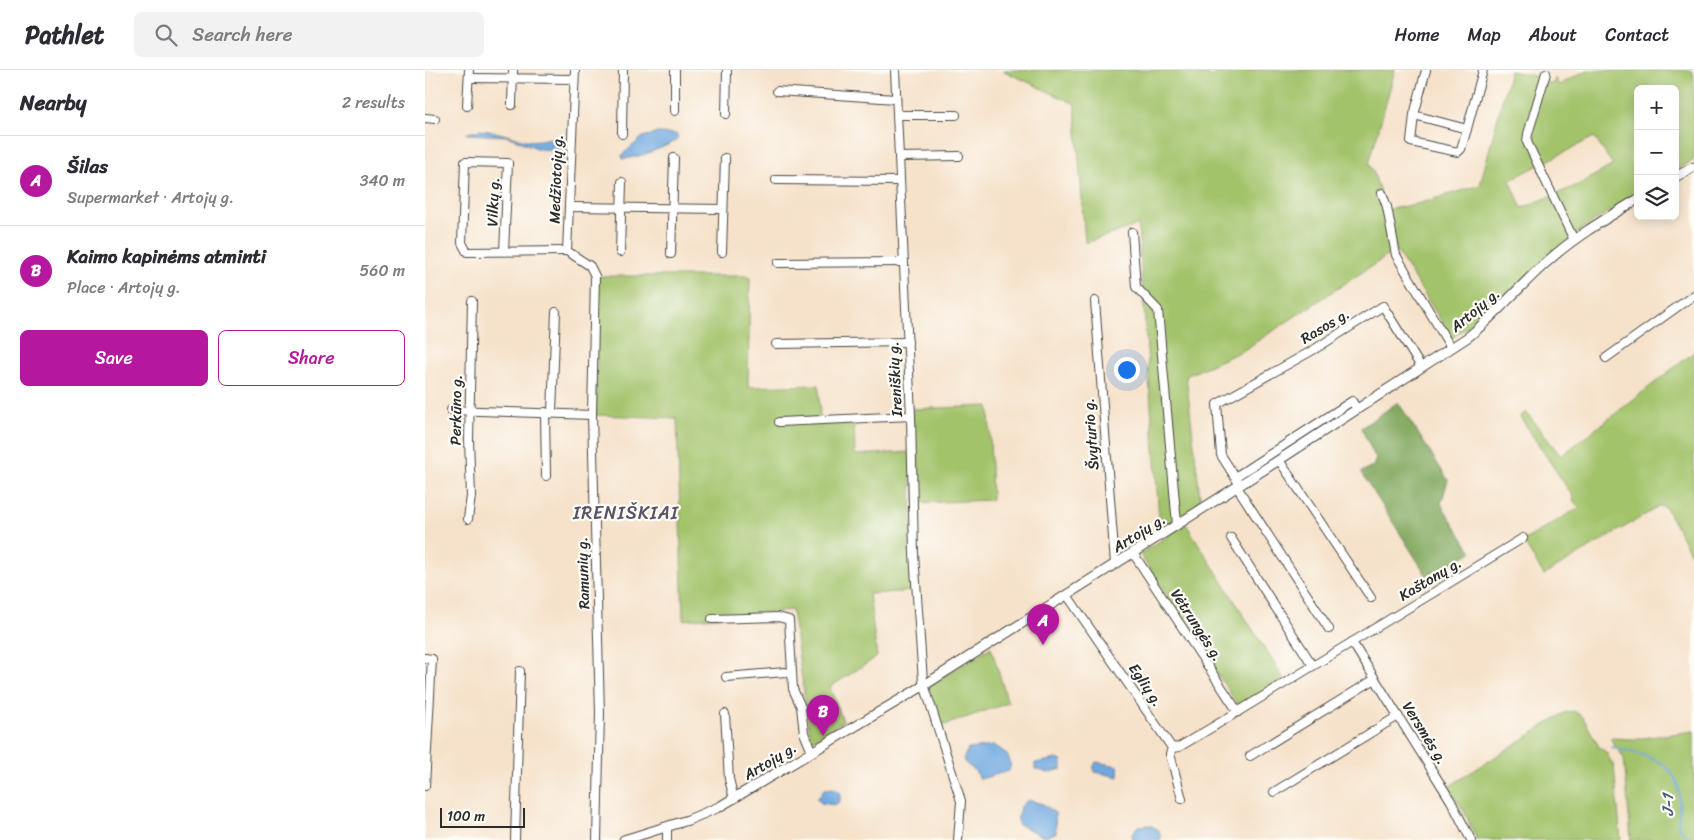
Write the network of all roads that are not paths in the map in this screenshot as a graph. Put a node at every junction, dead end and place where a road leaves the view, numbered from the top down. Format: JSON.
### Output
{"nodes":[{"id":1,"x":575,"y":70,"type":"edge"},
{"id":2,"x":623,"y":70,"type":"edge"},
{"id":3,"x":675,"y":70,"type":"edge"},
{"id":4,"x":727,"y":70,"type":"edge"},
{"id":5,"x":895,"y":70,"type":"edge"},
{"id":6,"x":1426,"y":70,"type":"edge"},
{"id":7,"x":1483,"y":70,"type":"edge"},
{"id":8,"x":1546,"y":73,"type":"dead end"},
{"id":9,"x":469,"y":74,"type":"edge"},
{"id":10,"x":513,"y":74,"type":"edge"},
{"id":11,"x":573,"y":79,"type":"junction"},
{"id":12,"x":777,"y":91,"type":"dead end"},
{"id":13,"x":896,"y":98,"type":"junction"},
{"id":14,"x":512,"y":105,"type":"dead end"},
{"id":15,"x":467,"y":106,"type":"dead end"},
{"id":16,"x":675,"y":111,"type":"dead end"},
{"id":17,"x":726,"y":114,"type":"dead end"},
{"id":18,"x":897,"y":115,"type":"junction"},
{"id":19,"x":956,"y":115,"type":"dead end"},
{"id":20,"x":1414,"y":115,"type":"junction"},
{"id":21,"x":425,"y":118,"type":"edge"},
{"id":22,"x":435,"y":119,"type":"dead end"},
{"id":23,"x":1467,"y":129,"type":"junction"},
{"id":24,"x":622,"y":134,"type":"dead end"},
{"id":25,"x":959,"y":156,"type":"dead end"},
{"id":26,"x":899,"y":157,"type":"junction"},
{"id":27,"x":674,"y":158,"type":"dead end"},
{"id":28,"x":725,"y":158,"type":"dead end"},
{"id":29,"x":1694,"y":166,"type":"edge"},
{"id":30,"x":1678,"y":175,"type":"edge"},
{"id":31,"x":776,"y":180,"type":"dead end"},
{"id":32,"x":900,"y":181,"type":"junction"},
{"id":33,"x":622,"y":182,"type":"dead end"},
{"id":34,"x":1382,"y":193,"type":"dead end"},
{"id":35,"x":1634,"y":202,"type":"edge"},
{"id":36,"x":569,"y":207,"type":"junction"},
{"id":37,"x":621,"y":208,"type":"junction"},
{"id":38,"x":672,"y":209,"type":"junction"},
{"id":39,"x":723,"y":209,"type":"junction"},
{"id":40,"x":1132,"y":232,"type":"dead end"},
{"id":41,"x":1574,"y":240,"type":"junction"},
{"id":42,"x":567,"y":251,"type":"junction"},
{"id":43,"x":505,"y":252,"type":"junction"},
{"id":44,"x":620,"y":252,"type":"dead end"},
{"id":45,"x":722,"y":252,"type":"dead end"},
{"id":46,"x":671,"y":254,"type":"dead end"},
{"id":47,"x":904,"y":262,"type":"junction"},
{"id":48,"x":778,"y":263,"type":"dead end"},
{"id":49,"x":1694,"y":295,"type":"edge"},
{"id":50,"x":472,"y":301,"type":"dead end"},
{"id":51,"x":1095,"y":301,"type":"dead end"},
{"id":52,"x":556,"y":312,"type":"dead end"},
{"id":53,"x":907,"y":342,"type":"junction"},
{"id":54,"x":776,"y":344,"type":"dead end"},
{"id":55,"x":1451,"y":348,"type":"junction"},
{"id":56,"x":1606,"y":358,"type":"dead end"},
{"id":57,"x":1421,"y":367,"type":"junction"},
{"id":58,"x":1357,"y":409,"type":"junction"},
{"id":59,"x":451,"y":410,"type":"dead end"},
{"id":60,"x":469,"y":410,"type":"junction"},
{"id":61,"x":549,"y":412,"type":"junction"},
{"id":62,"x":592,"y":415,"type":"junction"},
{"id":63,"x":911,"y":416,"type":"junction"},
{"id":64,"x":779,"y":422,"type":"dead end"},
{"id":65,"x":1279,"y":460,"type":"junction"},
{"id":66,"x":546,"y":476,"type":"dead end"},
{"id":67,"x":1235,"y":477,"type":"junction"},
{"id":68,"x":1238,"y":486,"type":"junction"},
{"id":69,"x":468,"y":520,"type":"dead end"},
{"id":70,"x":1177,"y":525,"type":"junction"},
{"id":71,"x":1231,"y":538,"type":"dead end"},
{"id":72,"x":1523,"y":538,"type":"dead end"},
{"id":73,"x":1133,"y":553,"type":"junction"},
{"id":74,"x":1115,"y":564,"type":"junction"},
{"id":75,"x":1067,"y":595,"type":"junction"},
{"id":76,"x":1371,"y":598,"type":"dead end"},
{"id":77,"x":712,"y":619,"type":"dead end"},
{"id":78,"x":1329,"y":630,"type":"dead end"},
{"id":79,"x":1352,"y":642,"type":"junction"},
{"id":80,"x":425,"y":658,"type":"edge"},
{"id":81,"x":1313,"y":666,"type":"junction"},
{"id":82,"x":520,"y":671,"type":"dead end"},
{"id":83,"x":792,"y":674,"type":"junction"},
{"id":84,"x":726,"y":677,"type":"dead end"},
{"id":85,"x":1375,"y":679,"type":"junction"},
{"id":86,"x":923,"y":686,"type":"junction"},
{"id":87,"x":1238,"y":712,"type":"junction"},
{"id":88,"x":725,"y":714,"type":"dead end"},
{"id":89,"x":1398,"y":716,"type":"junction"},
{"id":90,"x":1172,"y":748,"type":"junction"},
{"id":91,"x":812,"y":752,"type":"junction"},
{"id":92,"x":1250,"y":756,"type":"dead end"},
{"id":93,"x":425,"y":786,"type":"edge"},
{"id":94,"x":1274,"y":792,"type":"dead end"},
{"id":95,"x":734,"y":799,"type":"junction"},
{"id":96,"x":1182,"y":799,"type":"dead end"},
{"id":97,"x":667,"y":827,"type":"junction"},
{"id":98,"x":515,"y":840,"type":"edge"},
{"id":99,"x":597,"y":840,"type":"edge"},
{"id":100,"x":625,"y":840,"type":"edge"},
{"id":101,"x":667,"y":840,"type":"edge"},
{"id":102,"x":958,"y":840,"type":"edge"},
{"id":103,"x":1471,"y":840,"type":"edge"}],
"edges":[{"from":1,"to":11,"type":"street","name":"Medžiotojų g."},
{"from":2,"to":24,"type":"street"},
{"from":3,"to":16,"type":"street"},
{"from":4,"to":17,"type":"street"},
{"from":5,"to":13,"type":"street","name":"Ireniškių g."},
{"from":6,"to":20,"type":"street"},
{"from":7,"to":23,"type":"street"},
{"from":8,"to":41,"type":"street"},
{"from":9,"to":10,"type":"street"},
{"from":9,"to":15,"type":"street"},
{"from":10,"to":11,"type":"street"},
{"from":10,"to":14,"type":"street"},
{"from":11,"to":36,"type":"street","name":"Medžiotojų g."},
{"from":12,"to":13,"type":"street"},
{"from":13,"to":18,"type":"street","name":"Ireniškių g."},
{"from":18,"to":19,"type":"street"},
{"from":18,"to":26,"type":"street","name":"Ireniškių g."},
{"from":20,"to":23,"type":"street"},
{"from":20,"to":23,"type":"street"},
{"from":21,"to":22,"type":"street"},
{"from":25,"to":26,"type":"street"},
{"from":26,"to":32,"type":"street","name":"Ireniškių g."},
{"from":27,"to":38,"type":"street"},
{"from":28,"to":39,"type":"street"},
{"from":29,"to":30,"type":"main road"},
{"from":31,"to":32,"type":"street"},
{"from":32,"to":47,"type":"street","name":"Ireniškių g."},
{"from":33,"to":37,"type":"street"},
{"from":34,"to":55,"type":"street"},
{"from":35,"to":41,"type":"main road","name":"Artojų g."},
{"from":36,"to":37,"type":"street"},
{"from":36,"to":42,"type":"street","name":"Medžiotojų g."},
{"from":37,"to":38,"type":"street"},
{"from":37,"to":44,"type":"street"},
{"from":38,"to":39,"type":"street"},
{"from":38,"to":46,"type":"street"},
{"from":39,"to":45,"type":"street"},
{"from":40,"to":70,"type":"street"},
{"from":41,"to":55,"type":"main road","name":"Artojų g."},
{"from":42,"to":43,"type":"street"},
{"from":42,"to":62,"type":"street","name":"Ramunių g."},
{"from":43,"to":43,"type":"street","name":"Vilkų g."},
{"from":47,"to":48,"type":"street"},
{"from":47,"to":53,"type":"street","name":"Ireniškių g."},
{"from":49,"to":56,"type":"street"},
{"from":50,"to":60,"type":"street","name":"Perkūno g."},
{"from":51,"to":74,"type":"street","name":"Švyturio g."},
{"from":52,"to":61,"type":"street"},
{"from":53,"to":54,"type":"street"},
{"from":53,"to":63,"type":"street","name":"Ireniškių g."},
{"from":55,"to":57,"type":"main road","name":"Artojų g."},
{"from":57,"to":58,"type":"main road","name":"Artojų g."},
{"from":57,"to":67,"type":"street","name":"Rasos g."},
{"from":58,"to":65,"type":"main road","name":"Artojų g."},
{"from":58,"to":67,"type":"street"},
{"from":59,"to":60,"type":"street"},
{"from":60,"to":61,"type":"street"},
{"from":60,"to":69,"type":"street","name":"Perkūno g."},
{"from":61,"to":62,"type":"street"},
{"from":61,"to":66,"type":"street"},
{"from":62,"to":99,"type":"street","name":"Ramunių g."},
{"from":63,"to":64,"type":"street"},
{"from":63,"to":86,"type":"street","name":"Ireniškių g."},
{"from":65,"to":68,"type":"main road","name":"Artojų g."},
{"from":65,"to":76,"type":"street"},
{"from":67,"to":68,"type":"street"},
{"from":68,"to":70,"type":"main road","name":"Artojų g."},
{"from":68,"to":78,"type":"street"},
{"from":70,"to":73,"type":"main road","name":"Artojų g."},
{"from":71,"to":81,"type":"street"},
{"from":72,"to":79,"type":"street","name":"Kaštonų g."},
{"from":73,"to":74,"type":"main road","name":"Artojų g."},
{"from":73,"to":87,"type":"street","name":"Vėtrungės g."},
{"from":74,"to":75,"type":"main road","name":"Artojų g."},
{"from":75,"to":86,"type":"main road","name":"Artojų g."},
{"from":75,"to":90,"type":"street","name":"Eglių g."},
{"from":77,"to":83,"type":"street"},
{"from":79,"to":81,"type":"street","name":"Kaštonų g."},
{"from":79,"to":85,"type":"street","name":"Versmės g."},
{"from":80,"to":93,"type":"street"},
{"from":81,"to":87,"type":"street","name":"Kaštonų g."},
{"from":82,"to":98,"type":"street"},
{"from":83,"to":84,"type":"street"},
{"from":83,"to":91,"type":"street"},
{"from":85,"to":89,"type":"street","name":"Versmės g."},
{"from":85,"to":92,"type":"street"},
{"from":86,"to":91,"type":"main road","name":"Artojų g."},
{"from":86,"to":102,"type":"street","name":"Ireniškių g."},
{"from":87,"to":90,"type":"street","name":"Kaštonų g."},
{"from":88,"to":95,"type":"street"},
{"from":89,"to":94,"type":"street"},
{"from":89,"to":103,"type":"street","name":"Versmės g."},
{"from":90,"to":96,"type":"street","name":"Eglių g."},
{"from":91,"to":95,"type":"main road","name":"Artojų g."},
{"from":95,"to":97,"type":"main road","name":"Artojų g."},
{"from":97,"to":100,"type":"main road","name":"Artojų g."},
{"from":97,"to":101,"type":"street"}]}
